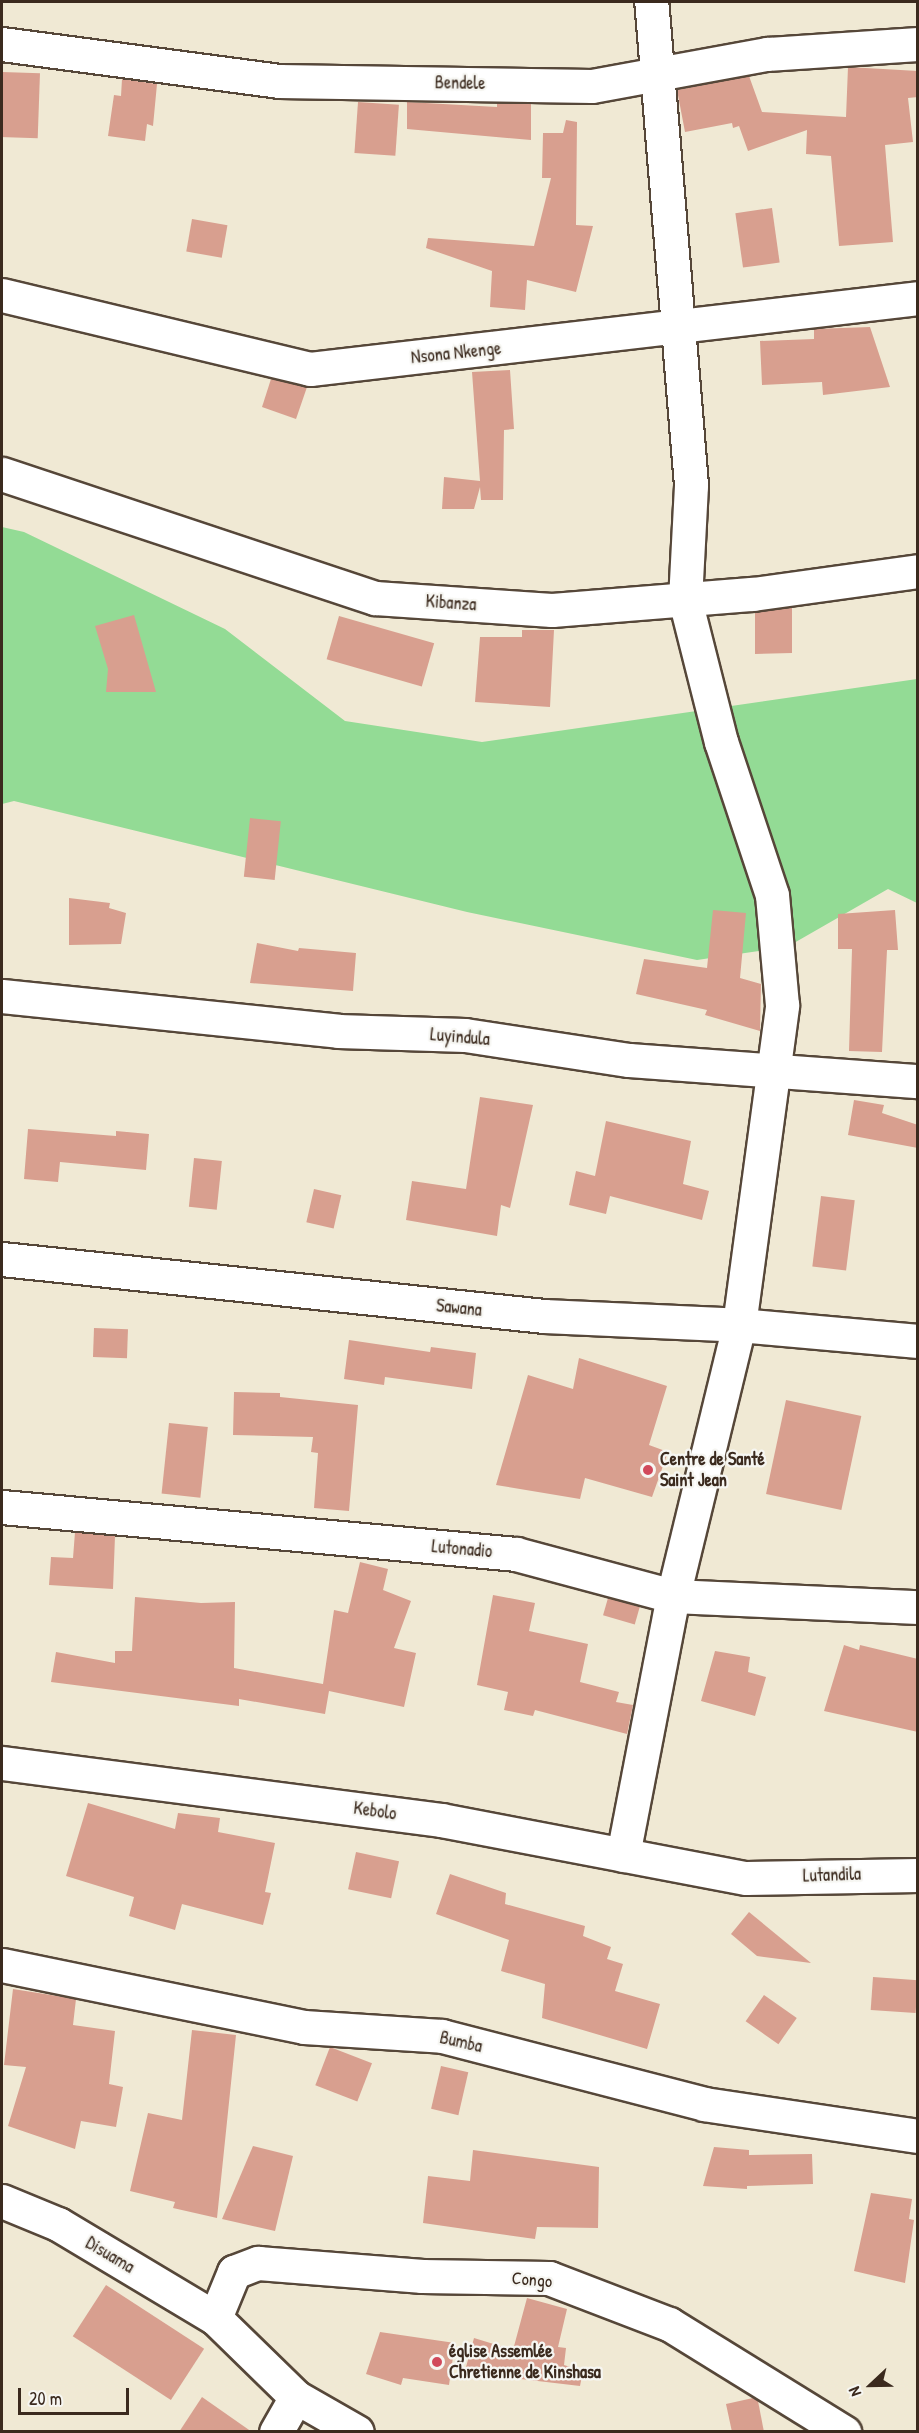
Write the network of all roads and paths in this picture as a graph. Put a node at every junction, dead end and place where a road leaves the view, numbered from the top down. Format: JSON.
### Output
{"nodes":[{"id":1,"x":651,"y":2,"type":"edge"},
{"id":2,"x":2,"y":44,"type":"edge"},
{"id":3,"x":918,"y":44,"type":"edge"},
{"id":4,"x":655,"y":74,"type":"junction"},
{"id":5,"x":2,"y":295,"type":"edge"},
{"id":6,"x":918,"y":298,"type":"edge"},
{"id":7,"x":676,"y":328,"type":"junction"},
{"id":8,"x":2,"y":474,"type":"edge"},
{"id":9,"x":918,"y":572,"type":"edge"},
{"id":10,"x":686,"y":600,"type":"junction"},
{"id":11,"x":2,"y":996,"type":"edge"},
{"id":12,"x":773,"y":1069,"type":"junction"},
{"id":13,"x":918,"y":1081,"type":"edge"},
{"id":14,"x":2,"y":1259,"type":"edge"},
{"id":15,"x":739,"y":1325,"type":"junction"},
{"id":16,"x":918,"y":1341,"type":"edge"},
{"id":17,"x":2,"y":1507,"type":"edge"},
{"id":18,"x":673,"y":1596,"type":"junction"},
{"id":19,"x":918,"y":1607,"type":"edge"},
{"id":20,"x":2,"y":1762,"type":"edge"},
{"id":21,"x":623,"y":1855,"type":"junction"},
{"id":22,"x":918,"y":1875,"type":"edge"},
{"id":23,"x":746,"y":1878,"type":"joint"},
{"id":24,"x":2,"y":1965,"type":"edge"},
{"id":25,"x":918,"y":2136,"type":"edge"},
{"id":26,"x":2,"y":2201,"type":"edge"},
{"id":27,"x":215,"y":2318,"type":"junction"},
{"id":28,"x":296,"y":2397,"type":"junction"},
{"id":29,"x":276,"y":2432,"type":"edge"},
{"id":30,"x":357,"y":2432,"type":"edge"},
{"id":31,"x":844,"y":2432,"type":"edge"}],
"edges":[{"from":1,"to":4,"type":"street"},
{"from":2,"to":4,"type":"street","name":"Bendele"},
{"from":3,"to":4,"type":"street","name":"Bendele"},
{"from":4,"to":7,"type":"street"},
{"from":5,"to":7,"type":"street","name":"Nsona Nkenge"},
{"from":6,"to":7,"type":"street","name":"Nsona Nkenge"},
{"from":7,"to":10,"type":"street"},
{"from":8,"to":10,"type":"street","name":"Kibanza"},
{"from":9,"to":10,"type":"street","name":"Kibanza"},
{"from":10,"to":12,"type":"street"},
{"from":11,"to":12,"type":"street","name":"Luyindula"},
{"from":12,"to":13,"type":"street","name":"Luyindula"},
{"from":12,"to":15,"type":"street"},
{"from":14,"to":15,"type":"street","name":"Sawana"},
{"from":15,"to":16,"type":"street","name":"Sawana"},
{"from":15,"to":18,"type":"street"},
{"from":17,"to":18,"type":"street","name":"Lutonadio"},
{"from":18,"to":19,"type":"street","name":"Lutonadio"},
{"from":18,"to":21,"type":"street"},
{"from":20,"to":21,"type":"street","name":"Kebolo"},
{"from":21,"to":23,"type":"street","name":"Kebolo"},
{"from":22,"to":23,"type":"street","name":"Lutandila"},
{"from":24,"to":25,"type":"street","name":"Bumba"},
{"from":26,"to":27,"type":"street","name":"Disuama"},
{"from":27,"to":28,"type":"street","name":"Disuama"},
{"from":27,"to":31,"type":"street","name":"Congo"},
{"from":28,"to":29,"type":"street"},
{"from":28,"to":30,"type":"street","name":"Disuama"}]}
